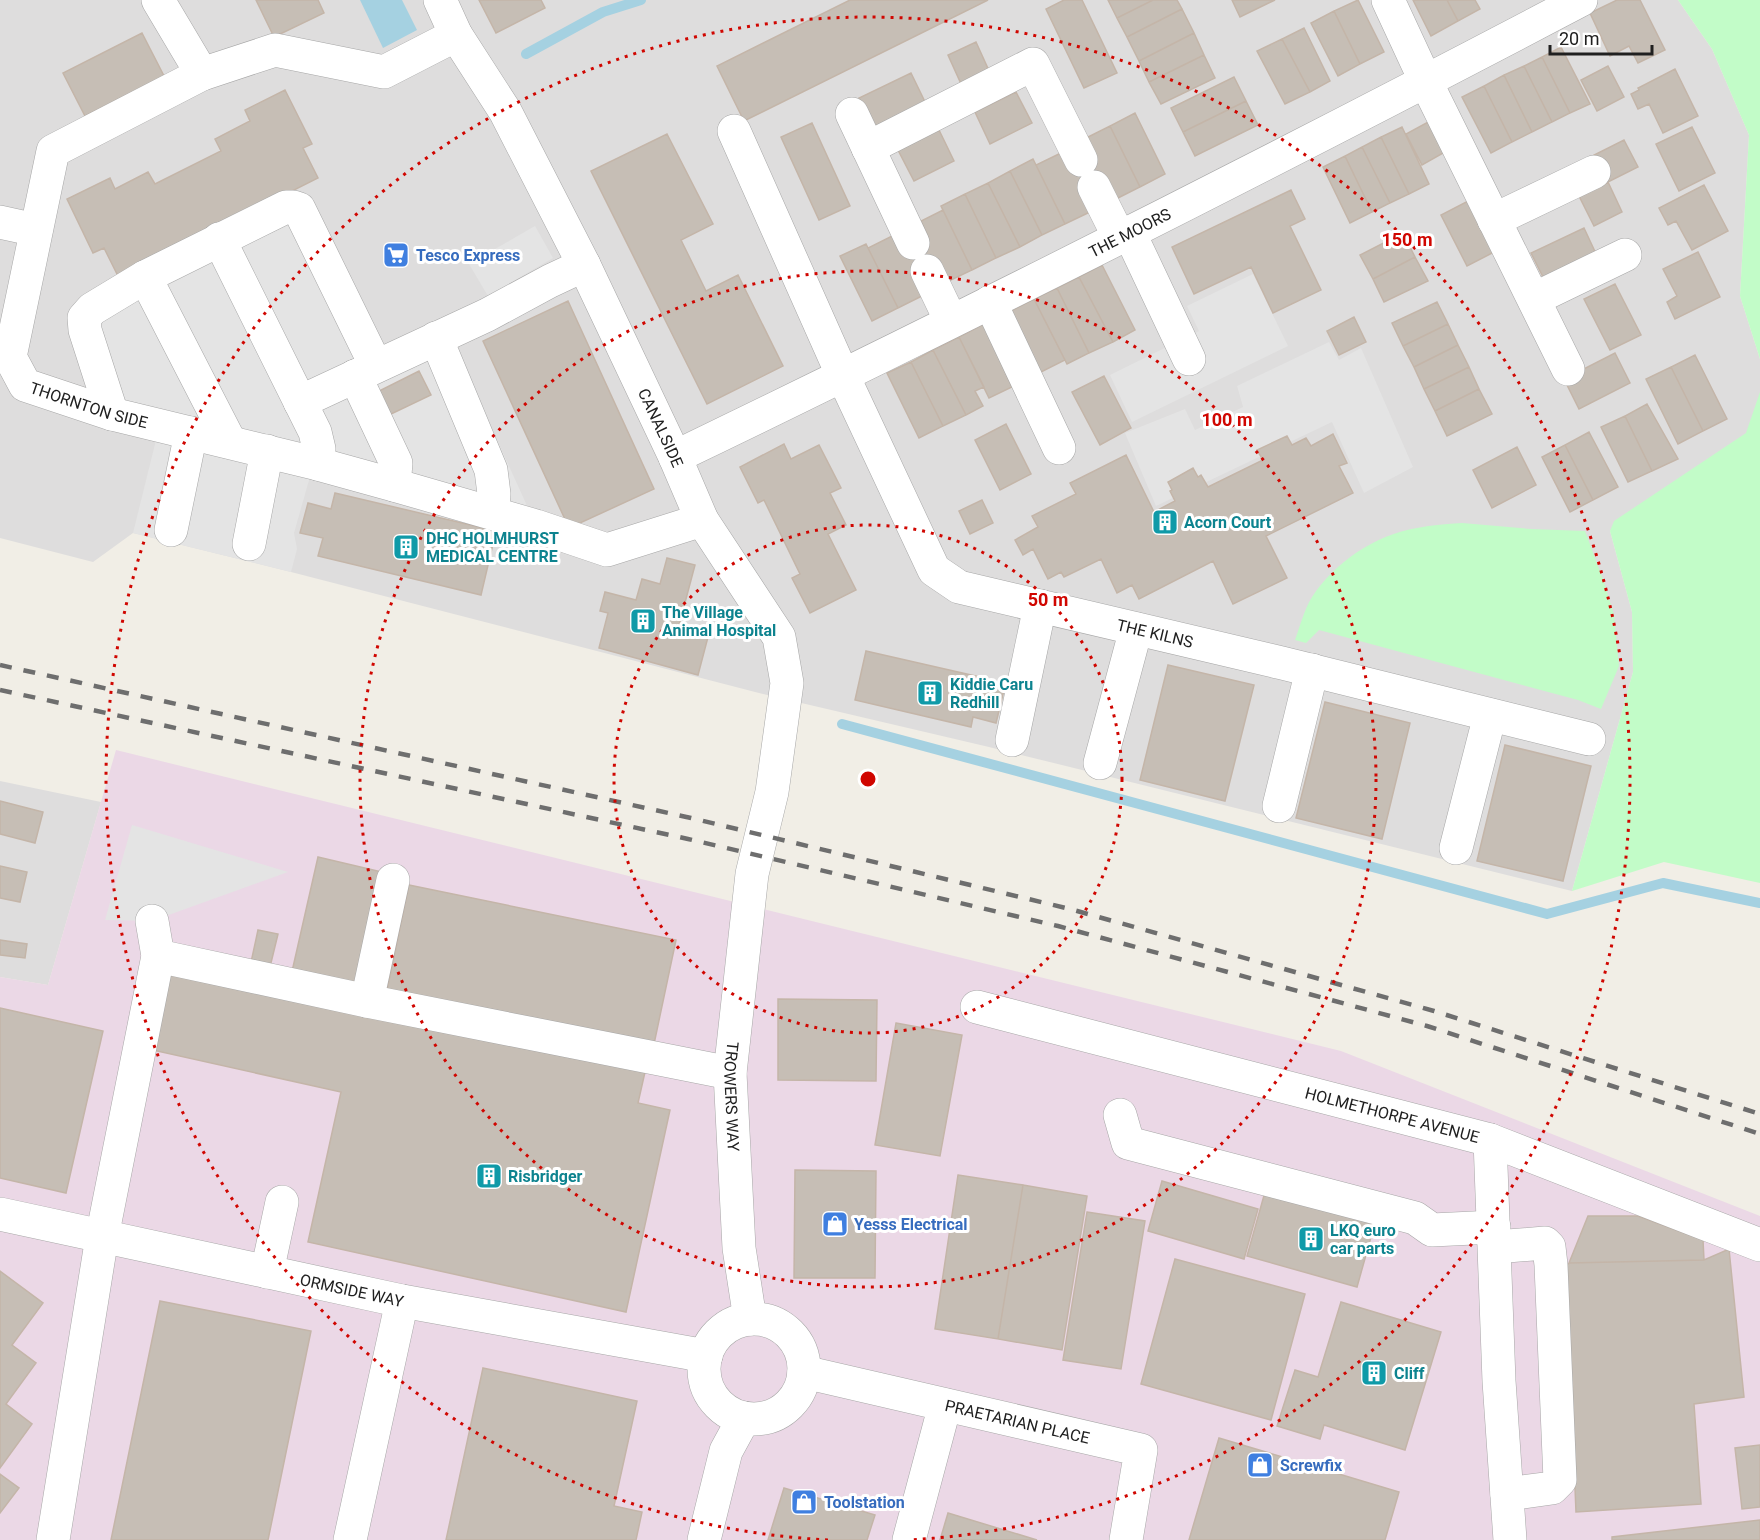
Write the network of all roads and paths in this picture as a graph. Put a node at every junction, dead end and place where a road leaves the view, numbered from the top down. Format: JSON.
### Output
{"nodes":[{"id":1,"x":158,"y":0,"type":"edge"},
{"id":2,"x":440,"y":0,"type":"edge"},
{"id":3,"x":1389,"y":0,"type":"edge"},
{"id":4,"x":1581,"y":0,"type":"edge"},
{"id":5,"x":456,"y":35,"type":"junction"},
{"id":6,"x":202,"y":74,"type":"junction"},
{"id":7,"x":1425,"y":82,"type":"junction"},
{"id":8,"x":852,"y":114,"type":"dead end"},
{"id":9,"x":734,"y":131,"type":"dead end"},
{"id":10,"x":868,"y":148,"type":"junction"},
{"id":11,"x":1594,"y":172,"type":"dead end"},
{"id":12,"x":1494,"y":220,"type":"junction"},
{"id":13,"x":0,"y":222,"type":"edge"},
{"id":14,"x":36,"y":230,"type":"junction"},
{"id":15,"x":1124,"y":234,"type":"junction"},
{"id":16,"x":219,"y":239,"type":"junction"},
{"id":17,"x":1625,"y":255,"type":"dead end"},
{"id":18,"x":584,"y":266,"type":"junction"},
{"id":19,"x":145,"y":277,"type":"junction"},
{"id":20,"x":1534,"y":299,"type":"junction"},
{"id":21,"x":990,"y":302,"type":"junction"},
{"id":22,"x":951,"y":321,"type":"junction"},
{"id":23,"x":436,"y":338,"type":"junction"},
{"id":24,"x":5,"y":359,"type":"edge"},
{"id":25,"x":1189,"y":359,"type":"dead end"},
{"id":26,"x":1568,"y":369,"type":"dead end"},
{"id":27,"x":365,"y":371,"type":"junction"},
{"id":28,"x":843,"y":376,"type":"junction"},
{"id":29,"x":300,"y":402,"type":"junction"},
{"id":30,"x":112,"y":414,"type":"junction"},
{"id":31,"x":191,"y":433,"type":"junction"},
{"id":32,"x":230,"y":442,"type":"junction"},
{"id":33,"x":1059,"y":448,"type":"dead end"},
{"id":34,"x":267,"y":451,"type":"junction"},
{"id":35,"x":675,"y":457,"type":"junction"},
{"id":36,"x":318,"y":464,"type":"junction"},
{"id":37,"x":394,"y":485,"type":"junction"},
{"id":38,"x":493,"y":513,"type":"junction"},
{"id":39,"x":702,"y":520,"type":"junction"},
{"id":40,"x":171,"y":530,"type":"dead end"},
{"id":41,"x":249,"y":544,"type":"dead end"},
{"id":42,"x":1040,"y":606,"type":"junction"},
{"id":43,"x":1136,"y":629,"type":"junction"},
{"id":44,"x":1312,"y":670,"type":"junction"},
{"id":45,"x":1490,"y":714,"type":"junction"},
{"id":46,"x":1589,"y":739,"type":"dead end"},
{"id":47,"x":1012,"y":740,"type":"dead end"},
{"id":48,"x":1100,"y":763,"type":"dead end"},
{"id":49,"x":1279,"y":806,"type":"dead end"},
{"id":50,"x":1456,"y":848,"type":"dead end"},
{"id":51,"x":752,"y":874,"type":"joint"},
{"id":52,"x":393,"y":880,"type":"dead end"},
{"id":53,"x":152,"y":921,"type":"dead end"},
{"id":54,"x":158,"y":956,"type":"junction"},
{"id":55,"x":367,"y":1001,"type":"junction"},
{"id":56,"x":977,"y":1007,"type":"dead end"},
{"id":57,"x":730,"y":1073,"type":"junction"},
{"id":58,"x":1120,"y":1115,"type":"dead end"},
{"id":59,"x":1490,"y":1140,"type":"junction"},
{"id":60,"x":282,"y":1202,"type":"dead end"},
{"id":61,"x":0,"y":1214,"type":"edge"},
{"id":62,"x":102,"y":1237,"type":"junction"},
{"id":63,"x":1494,"y":1237,"type":"junction"},
{"id":64,"x":1760,"y":1245,"type":"edge"},
{"id":65,"x":267,"y":1272,"type":"junction"},
{"id":66,"x":402,"y":1301,"type":"junction"},
{"id":67,"x":750,"y":1319,"type":"junction"},
{"id":68,"x":706,"y":1356,"type":"junction"},
{"id":69,"x":804,"y":1372,"type":"junction"},
{"id":70,"x":945,"y":1405,"type":"junction"},
{"id":71,"x":744,"y":1418,"type":"junction"},
{"id":72,"x":1507,"y":1494,"type":"junction"},
{"id":73,"x":52,"y":1540,"type":"edge"},
{"id":74,"x":350,"y":1540,"type":"edge"},
{"id":75,"x":704,"y":1540,"type":"edge"},
{"id":76,"x":909,"y":1540,"type":"edge"},
{"id":77,"x":1126,"y":1540,"type":"edge"},
{"id":78,"x":1510,"y":1540,"type":"edge"}],
"edges":[{"from":1,"to":6,"type":"street"},
{"from":2,"to":5,"type":"street","name":"CANALSIDE"},
{"from":3,"to":7,"type":"street"},
{"from":4,"to":7,"type":"street","name":"THE MOORS"},
{"from":5,"to":6,"type":"street","name":"THORNTON SIDE"},
{"from":5,"to":18,"type":"street","name":"CANALSIDE"},
{"from":6,"to":14,"type":"street","name":"THORNTON SIDE"},
{"from":7,"to":12,"type":"street"},
{"from":7,"to":15,"type":"street","name":"THE MOORS"},
{"from":8,"to":10,"type":"street"},
{"from":9,"to":28,"type":"street","name":"THE KILNS"},
{"from":10,"to":15,"type":"street"},
{"from":10,"to":22,"type":"street"},
{"from":11,"to":12,"type":"street"},
{"from":12,"to":20,"type":"street"},
{"from":13,"to":14,"type":"street"},
{"from":14,"to":24,"type":"street","name":"THORNTON SIDE"},
{"from":15,"to":21,"type":"street","name":"THE MOORS"},
{"from":15,"to":25,"type":"street"},
{"from":16,"to":19,"type":"street"},
{"from":16,"to":27,"type":"street"},
{"from":16,"to":29,"type":"street"},
{"from":17,"to":20,"type":"street"},
{"from":18,"to":23,"type":"street"},
{"from":18,"to":35,"type":"street","name":"CANALSIDE"},
{"from":19,"to":30,"type":"street"},
{"from":19,"to":32,"type":"street"},
{"from":20,"to":26,"type":"street"},
{"from":21,"to":22,"type":"street","name":"THE MOORS"},
{"from":21,"to":33,"type":"street"},
{"from":22,"to":28,"type":"street","name":"THE MOORS"},
{"from":23,"to":27,"type":"street"},
{"from":23,"to":38,"type":"street"},
{"from":24,"to":30,"type":"street","name":"THORNTON SIDE"},
{"from":27,"to":29,"type":"street"},
{"from":27,"to":37,"type":"street"},
{"from":28,"to":35,"type":"street","name":"THE MOORS"},
{"from":28,"to":42,"type":"street","name":"THE KILNS"},
{"from":29,"to":36,"type":"street"},
{"from":30,"to":31,"type":"street","name":"THORNTON SIDE"},
{"from":31,"to":32,"type":"street","name":"THORNTON SIDE"},
{"from":31,"to":40,"type":"street"},
{"from":32,"to":34,"type":"street","name":"THORNTON SIDE"},
{"from":34,"to":36,"type":"street","name":"THORNTON SIDE"},
{"from":34,"to":41,"type":"street"},
{"from":35,"to":39,"type":"street","name":"CANALSIDE"},
{"from":36,"to":37,"type":"street","name":"THORNTON SIDE"},
{"from":37,"to":38,"type":"street","name":"THORNTON SIDE"},
{"from":38,"to":39,"type":"street","name":"THORNTON SIDE"},
{"from":39,"to":51,"type":"street","name":"CANALSIDE"},
{"from":42,"to":43,"type":"street","name":"THE KILNS"},
{"from":42,"to":47,"type":"street"},
{"from":43,"to":44,"type":"street","name":"THE KILNS"},
{"from":43,"to":48,"type":"street"},
{"from":44,"to":45,"type":"street","name":"THE KILNS"},
{"from":44,"to":49,"type":"street"},
{"from":45,"to":46,"type":"street","name":"THE KILNS"},
{"from":45,"to":50,"type":"street"},
{"from":51,"to":57,"type":"street","name":"TROWERS WAY"},
{"from":52,"to":55,"type":"street"},
{"from":53,"to":54,"type":"street"},
{"from":54,"to":55,"type":"street"},
{"from":54,"to":62,"type":"street"},
{"from":55,"to":57,"type":"street"},
{"from":56,"to":59,"type":"street","name":"HOLMETHORPE AVENUE"},
{"from":57,"to":67,"type":"street","name":"TROWERS WAY"},
{"from":58,"to":63,"type":"street"},
{"from":59,"to":63,"type":"street","name":"HOLMETHORPE AVENUE"},
{"from":59,"to":64,"type":"street"},
{"from":60,"to":65,"type":"street"},
{"from":61,"to":62,"type":"street","name":"ORMSIDE WAY"},
{"from":62,"to":65,"type":"street","name":"ORMSIDE WAY"},
{"from":62,"to":73,"type":"street"},
{"from":63,"to":72,"type":"street","name":"HOLMETHORPE AVENUE"},
{"from":63,"to":72,"type":"street"},
{"from":65,"to":66,"type":"street","name":"ORMSIDE WAY"},
{"from":66,"to":68,"type":"street","name":"ORMSIDE WAY"},
{"from":66,"to":74,"type":"street"},
{"from":67,"to":68,"type":"street"},
{"from":67,"to":69,"type":"street"},
{"from":68,"to":71,"type":"street"},
{"from":69,"to":70,"type":"street","name":"PRAETARIAN PLACE"},
{"from":69,"to":71,"type":"street"},
{"from":70,"to":76,"type":"street"},
{"from":70,"to":77,"type":"street","name":"PRAETARIAN PLACE"},
{"from":71,"to":75,"type":"street"},
{"from":72,"to":78,"type":"street","name":"HOLMETHORPE AVENUE"}]}
